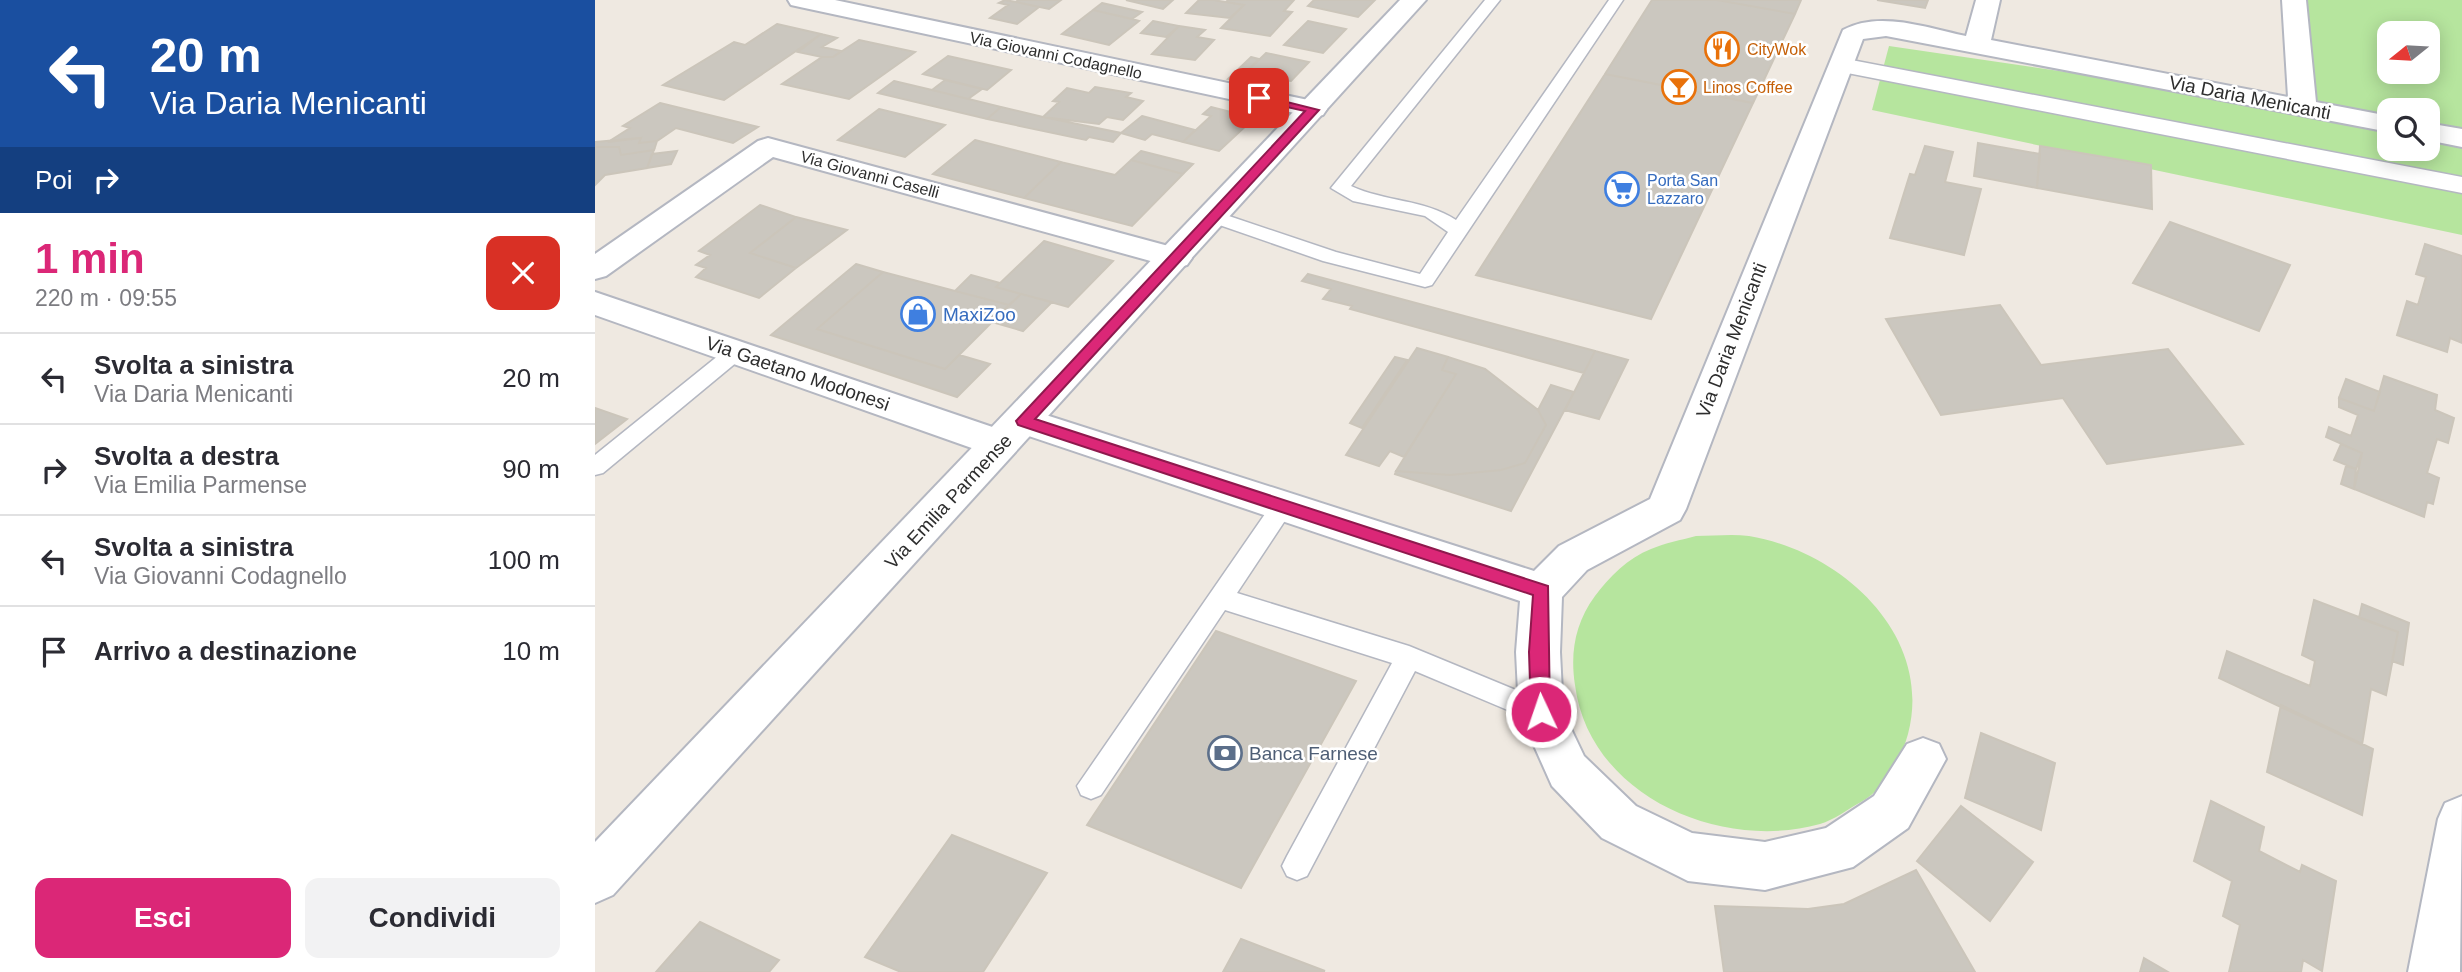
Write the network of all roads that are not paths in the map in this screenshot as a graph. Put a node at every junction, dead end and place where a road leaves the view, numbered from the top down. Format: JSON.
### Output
{"nodes":[{"id":1,"x":800,"y":0,"type":"edge"},
{"id":2,"x":1414,"y":0,"type":"edge"},
{"id":3,"x":1493,"y":0,"type":"edge"},
{"id":4,"x":1616,"y":0,"type":"edge"},
{"id":5,"x":1988,"y":0,"type":"edge"},
{"id":6,"x":2294,"y":0,"type":"edge"},
{"id":7,"x":1977,"y":44,"type":"junction"},
{"id":8,"x":1841,"y":65,"type":"junction"},
{"id":9,"x":2303,"y":107,"type":"junction"},
{"id":10,"x":1313,"y":110,"type":"junction"},
{"id":11,"x":2377,"y":122,"type":"edge"},
{"id":12,"x":2440,"y":134,"type":"edge"},
{"id":13,"x":2462,"y":138,"type":"edge"},
{"id":14,"x":2462,"y":185,"type":"edge"},
{"id":15,"x":1214,"y":217,"type":"junction"},
{"id":16,"x":1458,"y":230,"type":"junction"},
{"id":17,"x":1176,"y":258,"type":"junction"},
{"id":18,"x":595,"y":269,"type":"edge"},
{"id":19,"x":595,"y":303,"type":"edge"},
{"id":20,"x":736,"y":352,"type":"junction"},
{"id":21,"x":1012,"y":433,"type":"junction"},
{"id":22,"x":595,"y":467,"type":"edge"},
{"id":23,"x":1282,"y":507,"type":"junction"},
{"id":24,"x":1542,"y":591,"type":"junction"},
{"id":25,"x":1219,"y":598,"type":"junction"},
{"id":26,"x":1409,"y":657,"type":"junction"},
{"id":27,"x":1541,"y":712,"type":"junction"},
{"id":28,"x":1923,"y":758,"type":"dead end"},
{"id":29,"x":1091,"y":786,"type":"dead end"},
{"id":30,"x":2462,"y":819,"type":"edge"},
{"id":31,"x":1297,"y":866,"type":"dead end"},
{"id":32,"x":595,"y":878,"type":"edge"},
{"id":33,"x":2434,"y":972,"type":"edge"}],
"edges":[{"from":1,"to":10,"type":"street","name":"Via Giovanni Codagnello"},
{"from":2,"to":10,"type":"street","name":"Via Emilia Parmense"},
{"from":3,"to":16,"type":"lane"},
{"from":4,"to":16,"type":"lane"},
{"from":5,"to":7,"type":"street"},
{"from":6,"to":9,"type":"street"},
{"from":7,"to":8,"type":"street","name":"Via Daria Menicanti"},
{"from":7,"to":9,"type":"street","name":"Via Daria Menicanti"},
{"from":8,"to":14,"type":"street"},
{"from":8,"to":24,"type":"street","name":"Via Daria Menicanti"},
{"from":9,"to":11,"type":"street","name":"Via Daria Menicanti"},
{"from":10,"to":15,"type":"street","name":"Via Emilia Parmense"},
{"from":12,"to":13,"type":"street"},
{"from":15,"to":16,"type":"lane"},
{"from":15,"to":17,"type":"street","name":"Via Emilia Parmense"},
{"from":17,"to":18,"type":"street","name":"Via Giovanni Caselli"},
{"from":17,"to":21,"type":"street","name":"Via Emilia Parmense"},
{"from":19,"to":20,"type":"street","name":"Via Gaetano Modonesi"},
{"from":20,"to":21,"type":"street","name":"Via Gaetano Modonesi"},
{"from":20,"to":22,"type":"lane"},
{"from":21,"to":23,"type":"street"},
{"from":21,"to":32,"type":"street","name":"Via Emilia Parmense"},
{"from":23,"to":24,"type":"street"},
{"from":23,"to":25,"type":"lane"},
{"from":24,"to":27,"type":"street"},
{"from":25,"to":26,"type":"lane"},
{"from":25,"to":29,"type":"lane"},
{"from":26,"to":27,"type":"lane"},
{"from":26,"to":31,"type":"lane"},
{"from":27,"to":28,"type":"street"},
{"from":30,"to":33,"type":"street"}]}
